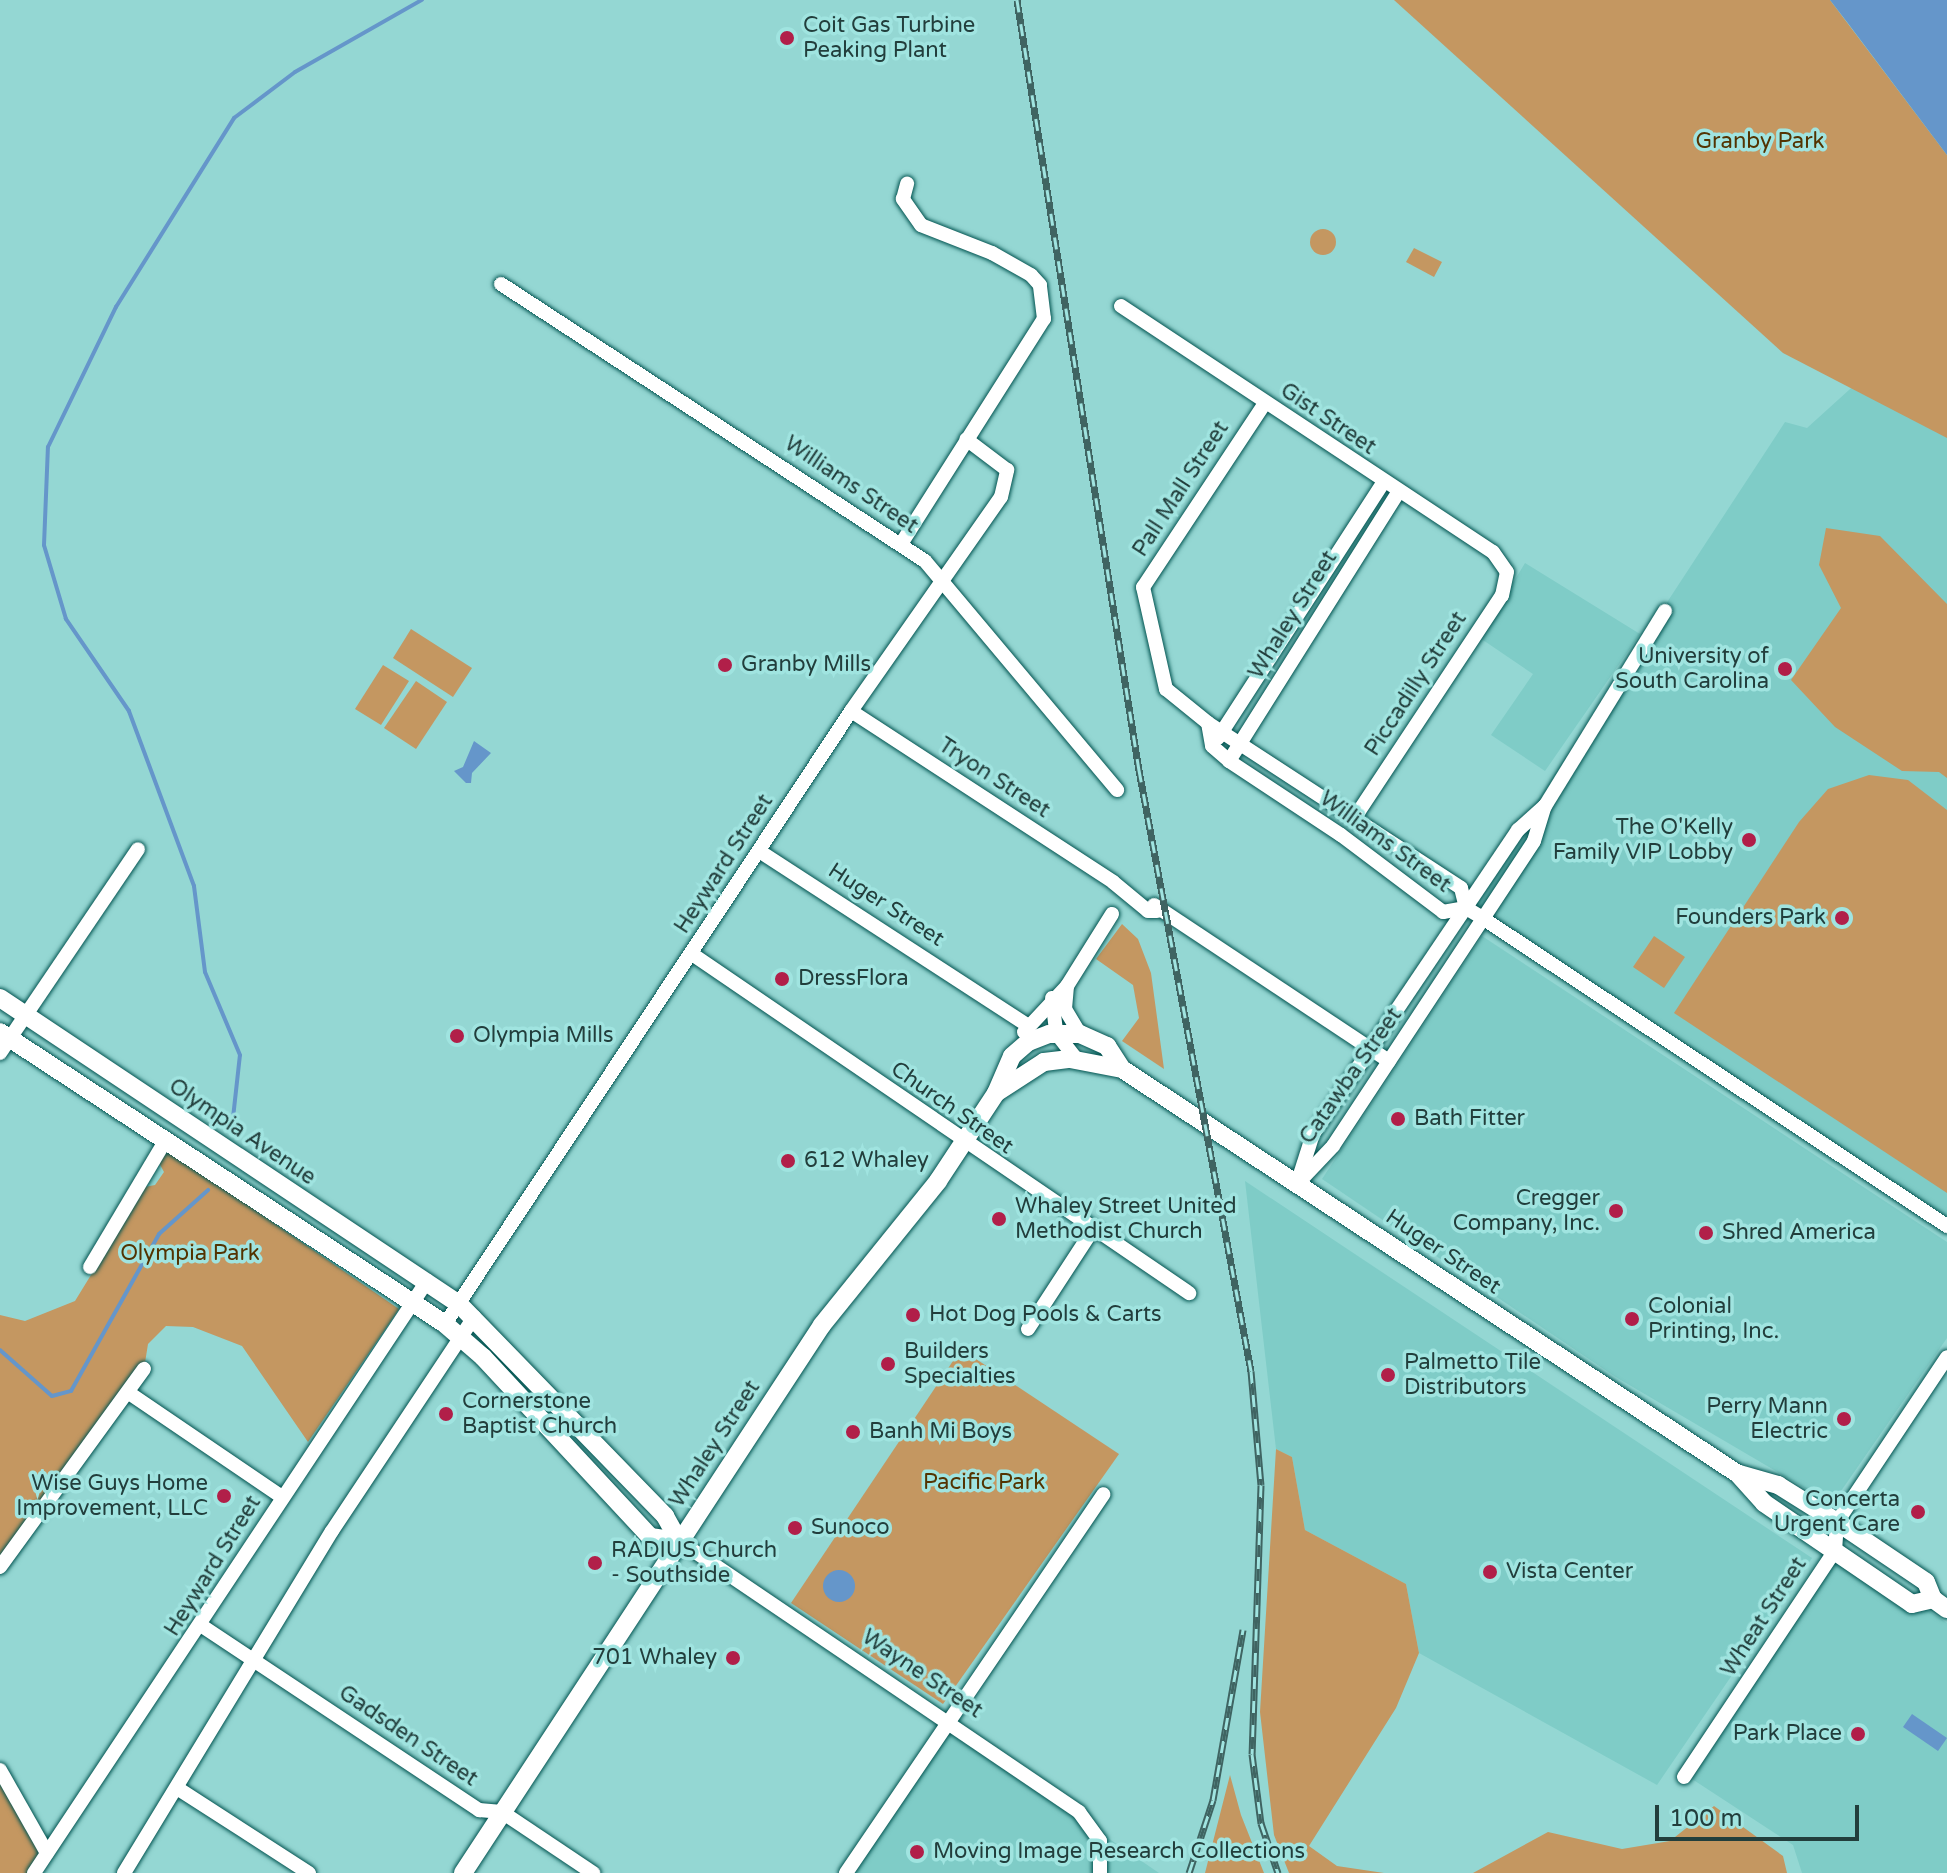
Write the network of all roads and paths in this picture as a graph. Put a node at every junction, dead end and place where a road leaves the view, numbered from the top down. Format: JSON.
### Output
{"nodes":[{"id":1,"x":907,"y":184,"type":"dead end"},
{"id":2,"x":501,"y":284,"type":"dead end"},
{"id":3,"x":1121,"y":306,"type":"dead end"},
{"id":4,"x":1265,"y":403,"type":"junction"},
{"id":5,"x":966,"y":439,"type":"junction"},
{"id":6,"x":1383,"y":483,"type":"junction"},
{"id":7,"x":1398,"y":493,"type":"junction"},
{"id":8,"x":901,"y":544,"type":"junction"},
{"id":9,"x":1507,"y":572,"type":"joint"},
{"id":10,"x":944,"y":579,"type":"junction"},
{"id":11,"x":1665,"y":611,"type":"dead end"},
{"id":12,"x":851,"y":711,"type":"junction"},
{"id":13,"x":1208,"y":723,"type":"junction"},
{"id":14,"x":1222,"y":731,"type":"junction"},
{"id":15,"x":1242,"y":743,"type":"junction"},
{"id":16,"x":1212,"y":746,"type":"junction"},
{"id":17,"x":1229,"y":761,"type":"junction"},
{"id":18,"x":1117,"y":790,"type":"dead end"},
{"id":19,"x":1545,"y":806,"type":"junction"},
{"id":20,"x":1355,"y":817,"type":"junction"},
{"id":21,"x":138,"y":849,"type":"dead end"},
{"id":22,"x":759,"y":851,"type":"junction"},
{"id":23,"x":1466,"y":908,"type":"junction"},
{"id":24,"x":1112,"y":914,"type":"dead end"},
{"id":25,"x":1484,"y":919,"type":"junction"},
{"id":26,"x":692,"y":954,"type":"junction"},
{"id":27,"x":1067,"y":986,"type":"junction"},
{"id":28,"x":0,"y":998,"type":"edge"},
{"id":29,"x":1052,"y":998,"type":"junction"},
{"id":30,"x":26,"y":1015,"type":"junction"},
{"id":31,"x":1028,"y":1026,"type":"junction"},
{"id":32,"x":1056,"y":1033,"type":"junction"},
{"id":33,"x":1080,"y":1034,"type":"junction"},
{"id":34,"x":3,"y":1041,"type":"edge"},
{"id":35,"x":1371,"y":1048,"type":"junction"},
{"id":36,"x":1012,"y":1056,"type":"junction"},
{"id":37,"x":1078,"y":1061,"type":"junction"},
{"id":38,"x":1389,"y":1061,"type":"junction"},
{"id":39,"x":1122,"y":1069,"type":"junction"},
{"id":40,"x":996,"y":1093,"type":"junction"},
{"id":41,"x":164,"y":1143,"type":"junction"},
{"id":42,"x":964,"y":1143,"type":"junction"},
{"id":43,"x":1297,"y":1184,"type":"junction"},
{"id":44,"x":1947,"y":1226,"type":"edge"},
{"id":45,"x":1092,"y":1231,"type":"junction"},
{"id":46,"x":90,"y":1267,"type":"dead end"},
{"id":47,"x":427,"y":1281,"type":"junction"},
{"id":48,"x":1189,"y":1293,"type":"dead end"},
{"id":49,"x":412,"y":1303,"type":"junction"},
{"id":50,"x":459,"y":1304,"type":"junction"},
{"id":51,"x":474,"y":1317,"type":"junction"},
{"id":52,"x":445,"y":1324,"type":"junction"},
{"id":53,"x":1028,"y":1329,"type":"dead end"},
{"id":54,"x":461,"y":1336,"type":"junction"},
{"id":55,"x":1947,"y":1357,"type":"edge"},
{"id":56,"x":144,"y":1369,"type":"dead end"},
{"id":57,"x":129,"y":1393,"type":"junction"},
{"id":58,"x":1738,"y":1474,"type":"junction"},
{"id":59,"x":1104,"y":1494,"type":"dead end"},
{"id":60,"x":282,"y":1497,"type":"junction"},
{"id":61,"x":1837,"y":1522,"type":"junction"},
{"id":62,"x":679,"y":1541,"type":"junction"},
{"id":63,"x":1835,"y":1551,"type":"junction"},
{"id":64,"x":0,"y":1567,"type":"edge"},
{"id":65,"x":1940,"y":1604,"type":"edge"},
{"id":66,"x":202,"y":1626,"type":"junction"},
{"id":67,"x":253,"y":1660,"type":"junction"},
{"id":68,"x":948,"y":1719,"type":"junction"},
{"id":69,"x":0,"y":1770,"type":"edge"},
{"id":70,"x":1684,"y":1777,"type":"dead end"},
{"id":71,"x":177,"y":1788,"type":"junction"},
{"id":72,"x":502,"y":1812,"type":"junction"},
{"id":73,"x":47,"y":1853,"type":"junction"},
{"id":74,"x":39,"y":1871,"type":"edge"},
{"id":75,"x":124,"y":1873,"type":"edge"},
{"id":76,"x":309,"y":1873,"type":"edge"},
{"id":77,"x":463,"y":1873,"type":"edge"},
{"id":78,"x":593,"y":1873,"type":"edge"},
{"id":79,"x":846,"y":1873,"type":"edge"},
{"id":80,"x":1100,"y":1873,"type":"edge"}],
"edges":[{"from":1,"to":5,"type":"street"},
{"from":2,"to":8,"type":"street","name":"Williams Street"},
{"from":3,"to":4,"type":"street","name":"Gist Street"},
{"from":4,"to":6,"type":"street","name":"Gist Street"},
{"from":4,"to":13,"type":"street","name":"Pall Mall Street"},
{"from":5,"to":8,"type":"street"},
{"from":5,"to":10,"type":"street","name":"Heyward Street"},
{"from":6,"to":7,"type":"street","name":"Gist Street"},
{"from":6,"to":14,"type":"street","name":"Whaley Street"},
{"from":7,"to":9,"type":"street","name":"Gist Street"},
{"from":7,"to":15,"type":"street","name":"Whaley Street"},
{"from":8,"to":10,"type":"street","name":"Williams Street"},
{"from":9,"to":20,"type":"street","name":"Piccadilly Street"},
{"from":10,"to":12,"type":"street","name":"Heyward Street"},
{"from":10,"to":18,"type":"street","name":"Williams Street"},
{"from":11,"to":19,"type":"street","name":"Catawba Street"},
{"from":12,"to":22,"type":"street","name":"Heyward Street"},
{"from":12,"to":35,"type":"street","name":"Tryon Street"},
{"from":13,"to":14,"type":"street","name":"Williams Street"},
{"from":13,"to":16,"type":"street"},
{"from":14,"to":15,"type":"street","name":"Williams Street"},
{"from":14,"to":16,"type":"street","name":"Whaley Street"},
{"from":15,"to":17,"type":"street","name":"Whaley Street"},
{"from":15,"to":20,"type":"street","name":"Williams Street"},
{"from":16,"to":17,"type":"street","name":"Williams Street"},
{"from":17,"to":23,"type":"street","name":"Williams Street"},
{"from":19,"to":23,"type":"street","name":"Catawba Street"},
{"from":19,"to":25,"type":"street","name":"Catawba Street"},
{"from":20,"to":23,"type":"street","name":"Williams Street"},
{"from":21,"to":30,"type":"street"},
{"from":22,"to":26,"type":"street","name":"Heyward Street"},
{"from":22,"to":31,"type":"street","name":"Huger Street"},
{"from":23,"to":25,"type":"street","name":"Williams Street"},
{"from":23,"to":35,"type":"street","name":"Catawba Street"},
{"from":24,"to":27,"type":"street","name":"Whaley Street"},
{"from":25,"to":38,"type":"street","name":"Catawba Street"},
{"from":25,"to":44,"type":"street","name":"Williams Street"},
{"from":26,"to":42,"type":"street","name":"Church Street"},
{"from":26,"to":50,"type":"street","name":"Heyward Street"},
{"from":27,"to":29,"type":"street","name":"Whaley Street"},
{"from":27,"to":33,"type":"street"},
{"from":28,"to":30,"type":"main road","name":"Olympia Avenue"},
{"from":29,"to":31,"type":"street","name":"Whaley Street"},
{"from":29,"to":32,"type":"street"},
{"from":30,"to":34,"type":"street"},
{"from":30,"to":47,"type":"main road","name":"Olympia Avenue"},
{"from":31,"to":36,"type":"street","name":"Whaley Street"},
{"from":32,"to":33,"type":"main road"},
{"from":32,"to":36,"type":"main road"},
{"from":32,"to":37,"type":"street"},
{"from":33,"to":39,"type":"main road"},
{"from":34,"to":41,"type":"main road"},
{"from":35,"to":38,"type":"street","name":"Tryon Street"},
{"from":35,"to":43,"type":"street","name":"Catawba Street"},
{"from":36,"to":40,"type":"main road","name":"Whaley Street"},
{"from":37,"to":39,"type":"main road","name":"Whaley Street"},
{"from":37,"to":40,"type":"main road","name":"Whaley Street"},
{"from":38,"to":43,"type":"street","name":"Catawba Street"},
{"from":39,"to":43,"type":"main road","name":"Huger Street"},
{"from":40,"to":42,"type":"main road","name":"Whaley Street"},
{"from":41,"to":46,"type":"street"},
{"from":41,"to":49,"type":"main road"},
{"from":42,"to":45,"type":"street","name":"Church Street"},
{"from":42,"to":62,"type":"main road","name":"Whaley Street"},
{"from":43,"to":58,"type":"main road","name":"Huger Street"},
{"from":45,"to":48,"type":"street","name":"Church Street"},
{"from":45,"to":53,"type":"street"},
{"from":47,"to":49,"type":"street","name":"Heyward Street"},
{"from":47,"to":50,"type":"main road","name":"Olympia Avenue"},
{"from":49,"to":52,"type":"main road"},
{"from":49,"to":60,"type":"street","name":"Heyward Street"},
{"from":50,"to":51,"type":"main road","name":"Wayne Street"},
{"from":50,"to":52,"type":"street","name":"Heyward Street"},
{"from":51,"to":54,"type":"street"},
{"from":51,"to":62,"type":"main road","name":"Wayne Street"},
{"from":52,"to":54,"type":"main road","name":"Wayne Street"},
{"from":54,"to":62,"type":"main road","name":"Wayne Street"},
{"from":54,"to":67,"type":"street"},
{"from":55,"to":61,"type":"street","name":"Wheat Street"},
{"from":56,"to":57,"type":"street"},
{"from":57,"to":60,"type":"street"},
{"from":57,"to":64,"type":"street"},
{"from":58,"to":61,"type":"main road","name":"Huger Street"},
{"from":58,"to":63,"type":"main road","name":"Huger Street"},
{"from":59,"to":68,"type":"street"},
{"from":60,"to":66,"type":"street","name":"Heyward Street"},
{"from":61,"to":63,"type":"street","name":"Wheat Street"},
{"from":61,"to":65,"type":"main road","name":"Huger Street"},
{"from":62,"to":68,"type":"street","name":"Wayne Street"},
{"from":62,"to":72,"type":"main road","name":"Whaley Street"},
{"from":63,"to":65,"type":"main road","name":"Huger Street"},
{"from":63,"to":70,"type":"street","name":"Wheat Street"},
{"from":66,"to":67,"type":"street","name":"Gadsden Street"},
{"from":66,"to":73,"type":"street","name":"Heyward Street"},
{"from":67,"to":71,"type":"street"},
{"from":67,"to":72,"type":"street","name":"Gadsden Street"},
{"from":68,"to":79,"type":"street"},
{"from":68,"to":80,"type":"street","name":"Wayne Street"},
{"from":69,"to":73,"type":"street"},
{"from":71,"to":75,"type":"street"},
{"from":71,"to":76,"type":"street"},
{"from":72,"to":77,"type":"main road","name":"Whaley Street"},
{"from":72,"to":78,"type":"street","name":"Gadsden Street"},
{"from":73,"to":74,"type":"street","name":"Heyward Street"}]}
